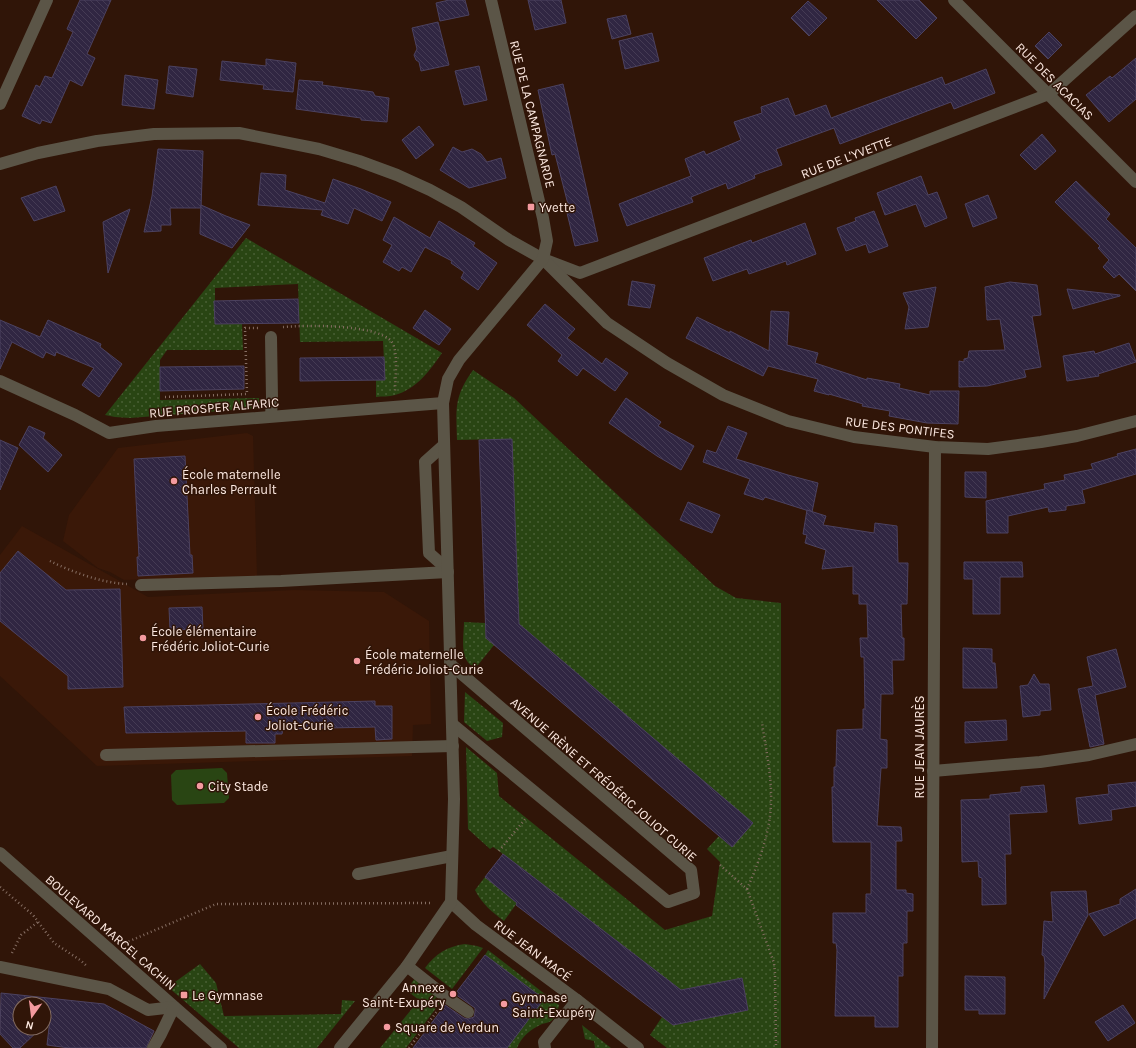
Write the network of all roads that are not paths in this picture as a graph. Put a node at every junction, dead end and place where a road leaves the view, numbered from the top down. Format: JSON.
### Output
{"nodes":[{"id":1,"x":47,"y":0,"type":"edge"},
{"id":2,"x":491,"y":0,"type":"edge"},
{"id":3,"x":954,"y":0,"type":"edge"},
{"id":4,"x":1136,"y":16,"type":"edge"},
{"id":5,"x":1049,"y":94,"type":"junction"},
{"id":6,"x":0,"y":104,"type":"edge"},
{"id":7,"x":0,"y":164,"type":"edge"},
{"id":8,"x":1136,"y":182,"type":"edge"},
{"id":9,"x":543,"y":259,"type":"junction"},
{"id":10,"x":271,"y":337,"type":"dead end"},
{"id":11,"x":0,"y":380,"type":"edge"},
{"id":12,"x":443,"y":403,"type":"junction"},
{"id":13,"x":271,"y":416,"type":"junction"},
{"id":14,"x":1136,"y":421,"type":"edge"},
{"id":15,"x":444,"y":445,"type":"junction"},
{"id":16,"x":934,"y":447,"type":"junction"},
{"id":17,"x":447,"y":570,"type":"junction"},
{"id":18,"x":141,"y":585,"type":"road end"},
{"id":19,"x":450,"y":664,"type":"junction"},
{"id":20,"x":452,"y":724,"type":"junction"},
{"id":21,"x":1136,"y":744,"type":"edge"},
{"id":22,"x":453,"y":746,"type":"junction"},
{"id":23,"x":106,"y":755,"type":"dead end"},
{"id":24,"x":933,"y":771,"type":"junction"},
{"id":25,"x":0,"y":853,"type":"edge"},
{"id":26,"x":452,"y":856,"type":"junction"},
{"id":27,"x":358,"y":874,"type":"dead end"},
{"id":28,"x":451,"y":902,"type":"junction"},
{"id":29,"x":407,"y":966,"type":"junction"},
{"id":30,"x":0,"y":967,"type":"edge"},
{"id":31,"x":577,"y":1000,"type":"junction"},
{"id":32,"x":174,"y":1007,"type":"junction"},
{"id":33,"x":468,"y":1012,"type":"dead end"},
{"id":34,"x":153,"y":1048,"type":"edge"},
{"id":35,"x":221,"y":1048,"type":"edge"},
{"id":36,"x":340,"y":1048,"type":"edge"},
{"id":37,"x":544,"y":1048,"type":"edge"},
{"id":38,"x":638,"y":1048,"type":"edge"},
{"id":39,"x":932,"y":1048,"type":"edge"}],
"edges":[{"from":1,"to":6,"type":"street"},
{"from":2,"to":9,"type":"street","name":"RUE DE LA CAMPAGNARDE"},
{"from":3,"to":5,"type":"street","name":"RUE DES ACACIAS"},
{"from":4,"to":5,"type":"street","name":"RUE DE L'YVETTE"},
{"from":5,"to":8,"type":"street","name":"RUE DES ACACIAS"},
{"from":5,"to":9,"type":"street","name":"RUE DE L'YVETTE"},
{"from":7,"to":9,"type":"street"},
{"from":9,"to":12,"type":"street"},
{"from":9,"to":16,"type":"street","name":"RUE DES PONTIFES"},
{"from":10,"to":13,"type":"street"},
{"from":11,"to":13,"type":"street","name":"RUE PROSPER ALFARIC"},
{"from":12,"to":13,"type":"street","name":"RUE PROSPER ALFARIC"},
{"from":12,"to":15,"type":"street"},
{"from":14,"to":16,"type":"street","name":"RUE DES PONTIFES"},
{"from":15,"to":17,"type":"street"},
{"from":15,"to":17,"type":"street"},
{"from":16,"to":24,"type":"street","name":"RUE JEAN JAURÈS"},
{"from":17,"to":18,"type":"street"},
{"from":17,"to":19,"type":"street"},
{"from":19,"to":20,"type":"street"},
{"from":19,"to":20,"type":"street","name":"AVENUE IRÈNE ET FRÉDÉRIC JOLIOT CURIE"},
{"from":20,"to":22,"type":"street"},
{"from":21,"to":24,"type":"street"},
{"from":22,"to":23,"type":"street"},
{"from":22,"to":26,"type":"street"},
{"from":24,"to":39,"type":"street","name":"RUE JEAN JAURÈS"},
{"from":25,"to":32,"type":"street","name":"BOULEVARD MARCEL CACHIN"},
{"from":26,"to":27,"type":"street"},
{"from":26,"to":28,"type":"street"},
{"from":28,"to":29,"type":"street"},
{"from":28,"to":31,"type":"street","name":"RUE JEAN MACÉ"},
{"from":29,"to":33,"type":"street"},
{"from":29,"to":36,"type":"street"},
{"from":30,"to":32,"type":"street"},
{"from":31,"to":37,"type":"street"},
{"from":31,"to":38,"type":"street","name":"RUE JEAN MACÉ"},
{"from":32,"to":34,"type":"street"},
{"from":32,"to":35,"type":"street","name":"BOULEVARD MARCEL CACHIN"}]}
